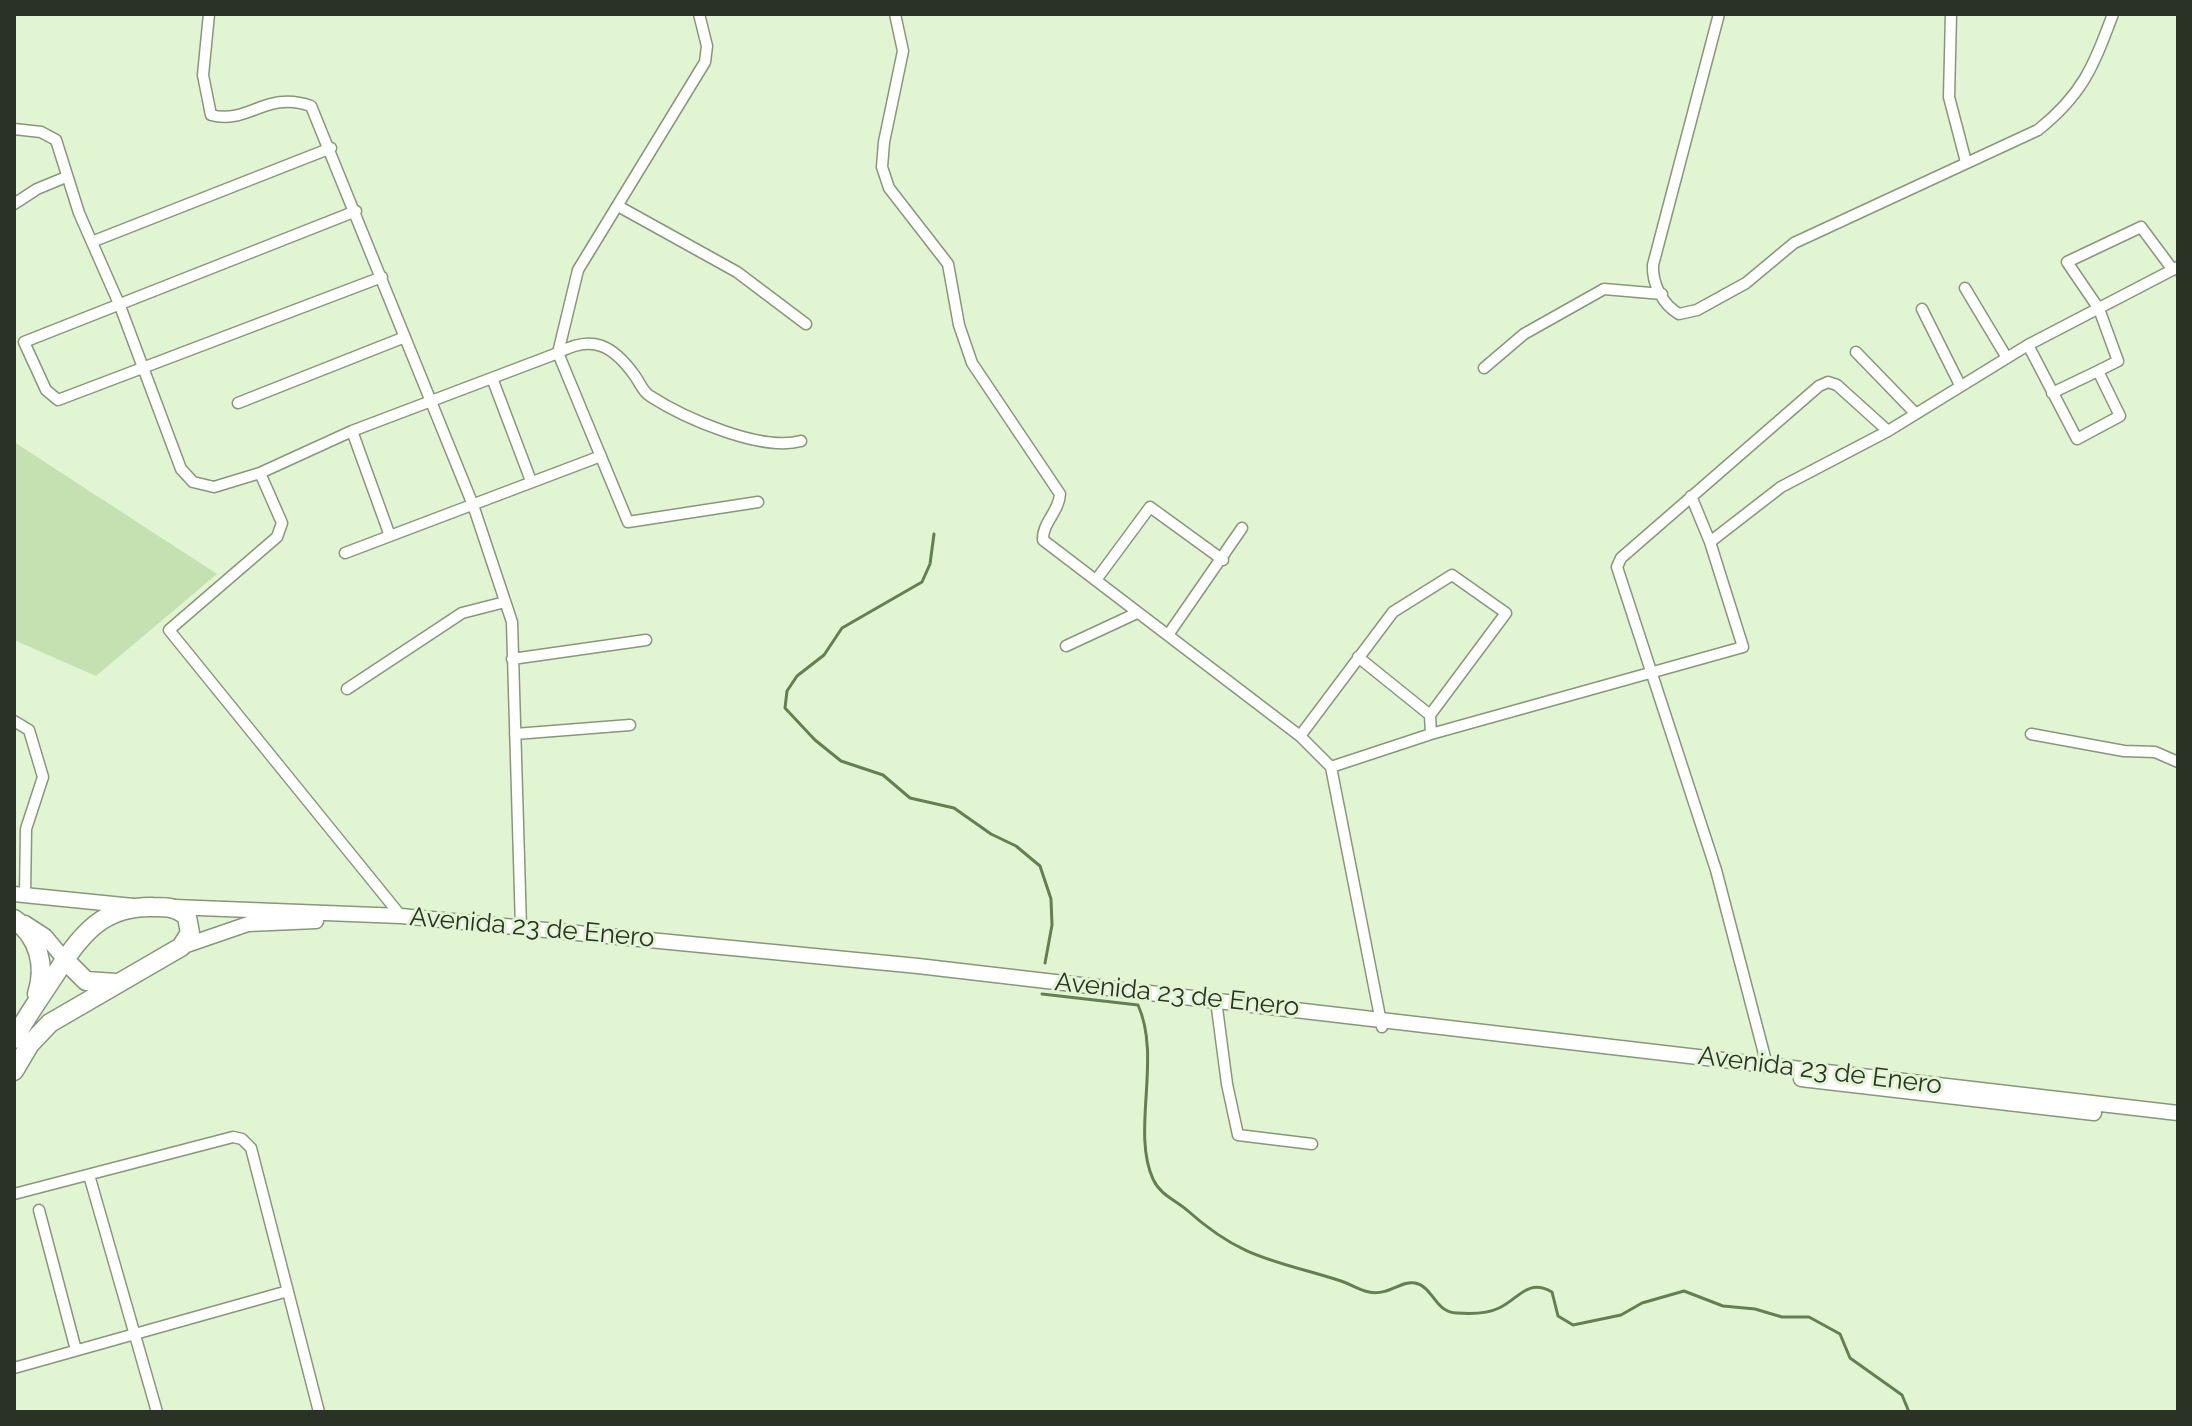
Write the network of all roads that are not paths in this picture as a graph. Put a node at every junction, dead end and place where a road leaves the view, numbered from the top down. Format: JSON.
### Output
{"nodes":[{"id":1,"x":209,"y":14,"type":"edge"},
{"id":2,"x":699,"y":14,"type":"edge"},
{"id":3,"x":895,"y":14,"type":"edge"},
{"id":4,"x":1719,"y":14,"type":"edge"},
{"id":5,"x":1951,"y":14,"type":"edge"},
{"id":6,"x":2113,"y":14,"type":"edge"},
{"id":7,"x":14,"y":129,"type":"edge"},
{"id":8,"x":331,"y":148,"type":"junction"},
{"id":9,"x":1966,"y":162,"type":"junction"},
{"id":10,"x":66,"y":177,"type":"junction"},
{"id":11,"x":14,"y":204,"type":"edge"},
{"id":12,"x":618,"y":206,"type":"junction"},
{"id":13,"x":356,"y":211,"type":"junction"},
{"id":14,"x":94,"y":241,"type":"junction"},
{"id":15,"x":2176,"y":269,"type":"edge"},
{"id":16,"x":382,"y":277,"type":"junction"},
{"id":17,"x":1965,"y":288,"type":"dead end"},
{"id":18,"x":1662,"y":294,"type":"junction"},
{"id":19,"x":120,"y":306,"type":"junction"},
{"id":20,"x":1922,"y":309,"type":"dead end"},
{"id":21,"x":2099,"y":309,"type":"junction"},
{"id":22,"x":806,"y":324,"type":"dead end"},
{"id":23,"x":405,"y":337,"type":"junction"},
{"id":24,"x":2028,"y":345,"type":"junction"},
{"id":25,"x":1856,"y":352,"type":"dead end"},
{"id":26,"x":558,"y":353,"type":"junction"},
{"id":27,"x":2007,"y":358,"type":"junction"},
{"id":28,"x":1484,"y":368,"type":"dead end"},
{"id":29,"x":143,"y":370,"type":"junction"},
{"id":30,"x":2098,"y":371,"type":"junction"},
{"id":31,"x":492,"y":378,"type":"junction"},
{"id":32,"x":1960,"y":385,"type":"junction"},
{"id":33,"x":2052,"y":393,"type":"junction"},
{"id":34,"x":432,"y":401,"type":"junction"},
{"id":35,"x":238,"y":403,"type":"dead end"},
{"id":36,"x":1916,"y":414,"type":"junction"},
{"id":37,"x":352,"y":431,"type":"junction"},
{"id":38,"x":1888,"y":431,"type":"junction"},
{"id":39,"x":801,"y":441,"type":"dead end"},
{"id":40,"x":601,"y":456,"type":"junction"},
{"id":41,"x":260,"y":473,"type":"junction"},
{"id":42,"x":531,"y":481,"type":"junction"},
{"id":43,"x":1691,"y":496,"type":"junction"},
{"id":44,"x":758,"y":502,"type":"dead end"},
{"id":45,"x":473,"y":505,"type":"junction"},
{"id":46,"x":1242,"y":528,"type":"dead end"},
{"id":47,"x":390,"y":536,"type":"junction"},
{"id":48,"x":1710,"y":542,"type":"junction"},
{"id":49,"x":345,"y":553,"type":"dead end"},
{"id":50,"x":1223,"y":560,"type":"junction"},
{"id":51,"x":1096,"y":580,"type":"junction"},
{"id":52,"x":505,"y":602,"type":"junction"},
{"id":53,"x":1137,"y":613,"type":"junction"},
{"id":54,"x":1168,"y":635,"type":"junction"},
{"id":55,"x":646,"y":640,"type":"dead end"},
{"id":56,"x":1066,"y":646,"type":"dead end"},
{"id":57,"x":1358,"y":657,"type":"junction"},
{"id":58,"x":512,"y":659,"type":"junction"},
{"id":59,"x":1651,"y":674,"type":"junction"},
{"id":60,"x":347,"y":689,"type":"dead end"},
{"id":61,"x":1430,"y":715,"type":"junction"},
{"id":62,"x":14,"y":721,"type":"edge"},
{"id":63,"x":630,"y":725,"type":"dead end"},
{"id":64,"x":515,"y":734,"type":"junction"},
{"id":65,"x":1431,"y":734,"type":"junction"},
{"id":66,"x":2031,"y":734,"type":"dead end"},
{"id":67,"x":1300,"y":736,"type":"junction"},
{"id":68,"x":2178,"y":762,"type":"edge"},
{"id":69,"x":1331,"y":767,"type":"junction"},
{"id":70,"x":19,"y":895,"type":"edge"},
{"id":71,"x":141,"y":907,"type":"junction"},
{"id":72,"x":173,"y":907,"type":"junction"},
{"id":73,"x":401,"y":916,"type":"junction"},
{"id":74,"x":14,"y":919,"type":"edge"},
{"id":75,"x":521,"y":927,"type":"junction"},
{"id":76,"x":181,"y":947,"type":"junction"},
{"id":77,"x":65,"y":960,"type":"junction"},
{"id":78,"x":116,"y":983,"type":"junction"},
{"id":79,"x":35,"y":1000,"type":"junction"},
{"id":80,"x":1217,"y":1008,"type":"junction"},
{"id":81,"x":1382,"y":1022,"type":"junction"},
{"id":82,"x":14,"y":1039,"type":"edge"},
{"id":83,"x":1767,"y":1065,"type":"junction"},
{"id":84,"x":14,"y":1071,"type":"edge"},
{"id":85,"x":2178,"y":1113,"type":"edge"},
{"id":86,"x":2178,"y":1122,"type":"edge"},
{"id":87,"x":1312,"y":1144,"type":"dead end"},
{"id":88,"x":89,"y":1175,"type":"junction"},
{"id":89,"x":14,"y":1194,"type":"edge"},
{"id":90,"x":39,"y":1210,"type":"dead end"},
{"id":91,"x":288,"y":1291,"type":"junction"},
{"id":92,"x":135,"y":1334,"type":"junction"},
{"id":93,"x":76,"y":1350,"type":"junction"},
{"id":94,"x":14,"y":1368,"type":"edge"},
{"id":95,"x":157,"y":1412,"type":"edge"},
{"id":96,"x":319,"y":1412,"type":"edge"}],
"edges":[{"from":1,"to":8,"type":"street"},
{"from":2,"to":12,"type":"street"},
{"from":3,"to":51,"type":"street"},
{"from":4,"to":18,"type":"street"},
{"from":5,"to":9,"type":"street"},
{"from":6,"to":9,"type":"street"},
{"from":7,"to":10,"type":"street"},
{"from":8,"to":13,"type":"street"},
{"from":8,"to":14,"type":"street"},
{"from":9,"to":18,"type":"street"},
{"from":10,"to":11,"type":"street"},
{"from":10,"to":14,"type":"street"},
{"from":12,"to":22,"type":"street"},
{"from":12,"to":26,"type":"street"},
{"from":13,"to":16,"type":"street"},
{"from":13,"to":19,"type":"street"},
{"from":14,"to":19,"type":"street"},
{"from":15,"to":21,"type":"street"},
{"from":15,"to":21,"type":"street"},
{"from":16,"to":23,"type":"street"},
{"from":16,"to":29,"type":"street"},
{"from":17,"to":27,"type":"street"},
{"from":18,"to":28,"type":"street"},
{"from":19,"to":29,"type":"street"},
{"from":19,"to":29,"type":"street"},
{"from":20,"to":32,"type":"street"},
{"from":21,"to":24,"type":"street"},
{"from":21,"to":30,"type":"street"},
{"from":23,"to":34,"type":"street"},
{"from":23,"to":35,"type":"street"},
{"from":24,"to":27,"type":"street"},
{"from":24,"to":33,"type":"street"},
{"from":25,"to":36,"type":"street"},
{"from":26,"to":31,"type":"street"},
{"from":26,"to":39,"type":"street"},
{"from":26,"to":40,"type":"street"},
{"from":27,"to":32,"type":"street"},
{"from":29,"to":41,"type":"street"},
{"from":30,"to":33,"type":"street"},
{"from":30,"to":33,"type":"street"},
{"from":31,"to":34,"type":"street"},
{"from":31,"to":42,"type":"street"},
{"from":32,"to":36,"type":"street"},
{"from":34,"to":37,"type":"street"},
{"from":34,"to":45,"type":"street"},
{"from":36,"to":38,"type":"street"},
{"from":37,"to":41,"type":"street"},
{"from":37,"to":47,"type":"street"},
{"from":38,"to":43,"type":"street"},
{"from":38,"to":48,"type":"street"},
{"from":40,"to":42,"type":"street"},
{"from":40,"to":44,"type":"street"},
{"from":41,"to":73,"type":"street"},
{"from":42,"to":45,"type":"street"},
{"from":43,"to":48,"type":"street"},
{"from":43,"to":59,"type":"street"},
{"from":45,"to":47,"type":"street"},
{"from":45,"to":52,"type":"street"},
{"from":46,"to":50,"type":"street"},
{"from":47,"to":49,"type":"street"},
{"from":48,"to":59,"type":"street"},
{"from":50,"to":51,"type":"street"},
{"from":50,"to":54,"type":"street"},
{"from":51,"to":53,"type":"street"},
{"from":52,"to":58,"type":"street"},
{"from":52,"to":60,"type":"street"},
{"from":53,"to":54,"type":"street"},
{"from":53,"to":56,"type":"street"},
{"from":54,"to":67,"type":"street"},
{"from":55,"to":58,"type":"street"},
{"from":57,"to":61,"type":"street"},
{"from":57,"to":61,"type":"street"},
{"from":57,"to":67,"type":"street"},
{"from":58,"to":64,"type":"street"},
{"from":59,"to":65,"type":"street"},
{"from":59,"to":83,"type":"street"},
{"from":61,"to":65,"type":"street"},
{"from":62,"to":70,"type":"street"},
{"from":63,"to":64,"type":"street"},
{"from":64,"to":75,"type":"street"},
{"from":65,"to":69,"type":"street"},
{"from":66,"to":68,"type":"street"},
{"from":67,"to":69,"type":"street"},
{"from":69,"to":81,"type":"street"},
{"from":70,"to":71,"type":"main road"},
{"from":71,"to":72,"type":"highway"},
{"from":71,"to":77,"type":"highway"},
{"from":72,"to":73,"type":"main road","name":"Avenida 23 de Enero"},
{"from":72,"to":76,"type":"highway"},
{"from":73,"to":75,"type":"main road","name":"Avenida 23 de Enero"},
{"from":74,"to":77,"type":"main road"},
{"from":74,"to":79,"type":"highway"},
{"from":75,"to":81,"type":"main road","name":"Avenida 23 de Enero"},
{"from":76,"to":78,"type":"highway"},
{"from":76,"to":80,"type":"main road","name":"Avenida 23 de Enero"},
{"from":77,"to":78,"type":"highway"},
{"from":77,"to":79,"type":"highway"},
{"from":78,"to":84,"type":"highway"},
{"from":79,"to":82,"type":"highway"},
{"from":80,"to":81,"type":"main road","name":"Avenida 23 de Enero"},
{"from":80,"to":87,"type":"street"},
{"from":81,"to":83,"type":"main road","name":"Avenida 23 de Enero"},
{"from":81,"to":86,"type":"main road","name":"Avenida 23 de Enero"},
{"from":83,"to":85,"type":"main road","name":"Avenida 23 de Enero"},
{"from":88,"to":89,"type":"street"},
{"from":88,"to":91,"type":"street"},
{"from":88,"to":92,"type":"street"},
{"from":90,"to":93,"type":"street"},
{"from":91,"to":92,"type":"street"},
{"from":91,"to":96,"type":"street"},
{"from":92,"to":93,"type":"street"},
{"from":92,"to":95,"type":"street"},
{"from":93,"to":94,"type":"street"}]}
